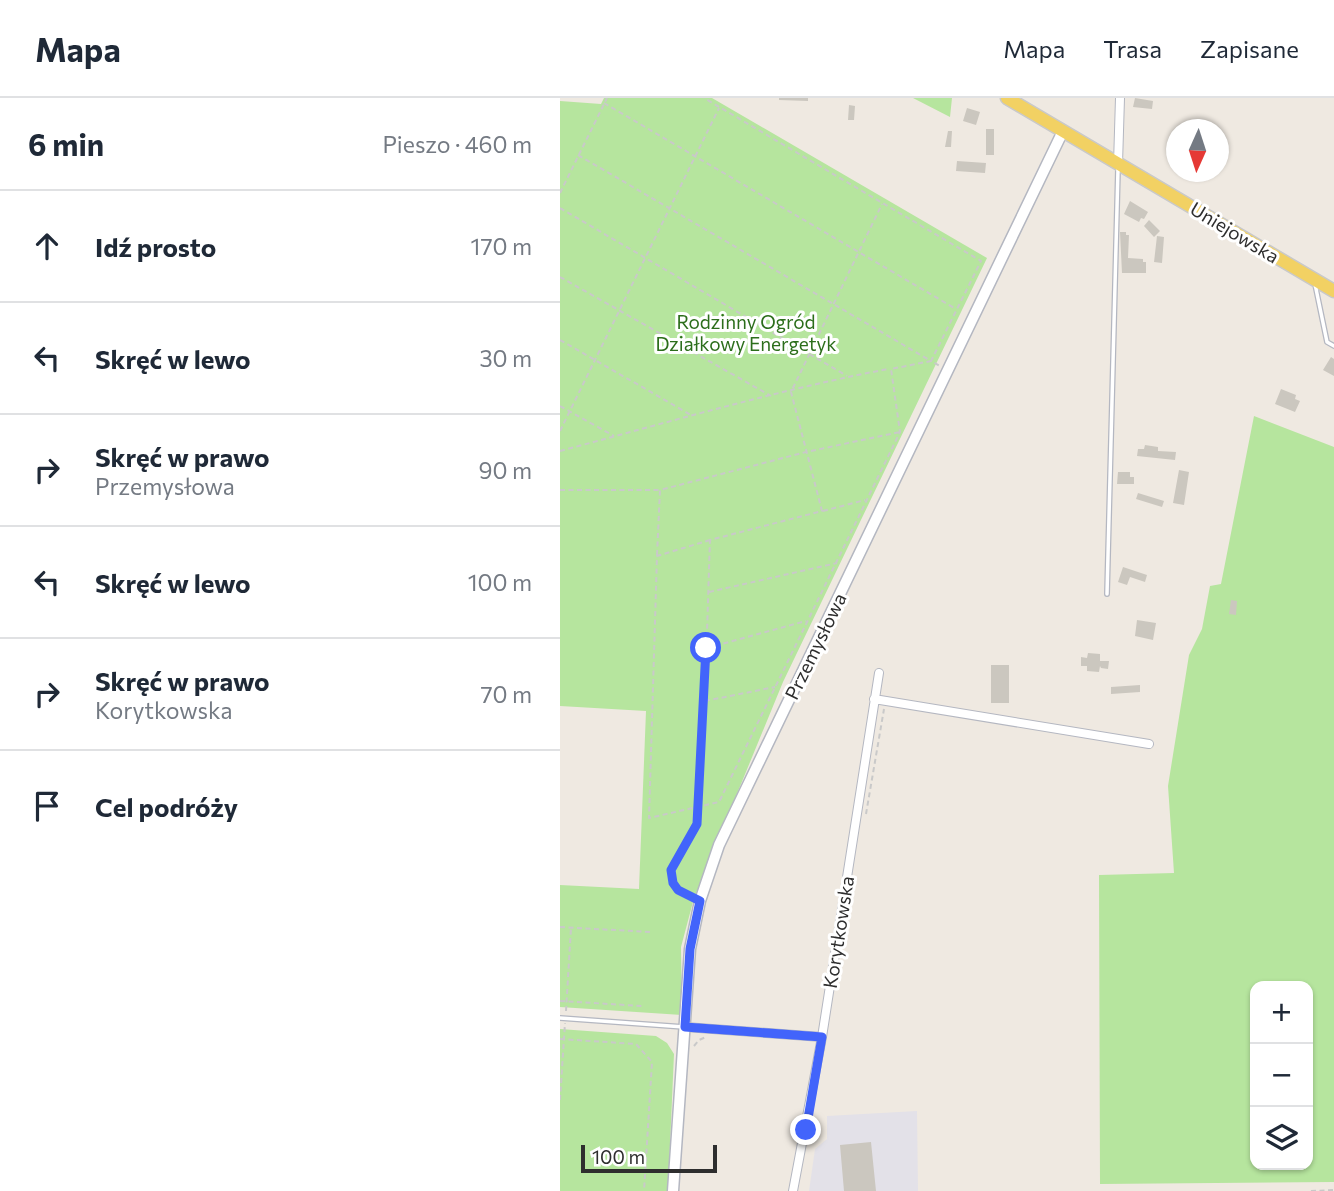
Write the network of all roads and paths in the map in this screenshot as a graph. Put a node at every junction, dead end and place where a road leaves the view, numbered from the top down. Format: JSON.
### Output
{"nodes":[{"id":1,"x":607,"y":98,"type":"edge"},
{"id":2,"x":704,"y":98,"type":"edge"},
{"id":3,"x":1007,"y":98,"type":"edge"},
{"id":4,"x":1120,"y":98,"type":"edge"},
{"id":5,"x":604,"y":103,"type":"junction"},
{"id":6,"x":720,"y":107,"type":"junction"},
{"id":7,"x":1063,"y":131,"type":"junction"},
{"id":8,"x":578,"y":155,"type":"junction"},
{"id":9,"x":697,"y":156,"type":"junction"},
{"id":10,"x":1118,"y":164,"type":"junction"},
{"id":11,"x":560,"y":193,"type":"edge"},
{"id":12,"x":882,"y":204,"type":"junction"},
{"id":13,"x":560,"y":208,"type":"edge"},
{"id":14,"x":670,"y":208,"type":"junction"},
{"id":15,"x":859,"y":252,"type":"junction"},
{"id":16,"x":646,"y":258,"type":"junction"},
{"id":17,"x":560,"y":277,"type":"edge"},
{"id":18,"x":1313,"y":279,"type":"junction"},
{"id":19,"x":1334,"y":291,"type":"edge"},
{"id":20,"x":835,"y":302,"type":"junction"},
{"id":21,"x":620,"y":310,"type":"junction"},
{"id":22,"x":957,"y":310,"type":"junction"},
{"id":23,"x":560,"y":340,"type":"edge"},
{"id":24,"x":1334,"y":346,"type":"edge"},
{"id":25,"x":809,"y":353,"type":"junction"},
{"id":26,"x":931,"y":360,"type":"junction"},
{"id":27,"x":595,"y":361,"type":"junction"},
{"id":28,"x":891,"y":369,"type":"junction"},
{"id":29,"x":947,"y":371,"type":"junction"},
{"id":30,"x":848,"y":377,"type":"junction"},
{"id":31,"x":791,"y":392,"type":"junction"},
{"id":32,"x":772,"y":396,"type":"junction"},
{"id":33,"x":560,"y":406,"type":"edge"},
{"id":34,"x":570,"y":411,"type":"junction"},
{"id":35,"x":692,"y":415,"type":"junction"},
{"id":36,"x":560,"y":431,"type":"edge"},
{"id":37,"x":900,"y":432,"type":"junction"},
{"id":38,"x":615,"y":436,"type":"junction"},
{"id":39,"x":560,"y":451,"type":"edge"},
{"id":40,"x":806,"y":452,"type":"junction"},
{"id":41,"x":560,"y":490,"type":"edge"},
{"id":42,"x":660,"y":490,"type":"junction"},
{"id":43,"x":865,"y":500,"type":"junction"},
{"id":44,"x":822,"y":511,"type":"junction"},
{"id":45,"x":710,"y":540,"type":"junction"},
{"id":46,"x":657,"y":556,"type":"junction"},
{"id":47,"x":836,"y":563,"type":"junction"},
{"id":48,"x":708,"y":592,"type":"junction"},
{"id":49,"x":1107,"y":594,"type":"dead end"},
{"id":50,"x":808,"y":620,"type":"junction"},
{"id":51,"x":706,"y":648,"type":"junction"},
{"id":52,"x":878,"y":673,"type":"dead end"},
{"id":53,"x":778,"y":686,"type":"junction"},
{"id":54,"x":874,"y":699,"type":"junction"},
{"id":55,"x":704,"y":701,"type":"junction"},
{"id":56,"x":1149,"y":744,"type":"dead end"},
{"id":57,"x":697,"y":808,"type":"junction"},
{"id":58,"x":700,"y":901,"type":"junction"},
{"id":59,"x":560,"y":927,"type":"edge"},
{"id":60,"x":650,"y":932,"type":"dead end"},
{"id":61,"x":560,"y":1001,"type":"edge"},
{"id":62,"x":642,"y":1006,"type":"dead end"},
{"id":63,"x":560,"y":1018,"type":"edge"},
{"id":64,"x":685,"y":1027,"type":"junction"},
{"id":65,"x":708,"y":1036,"type":"dead end"},
{"id":66,"x":822,"y":1037,"type":"junction"},
{"id":67,"x":560,"y":1039,"type":"edge"},
{"id":68,"x":693,"y":1047,"type":"dead end"},
{"id":69,"x":1334,"y":1190,"type":"edge"},
{"id":70,"x":644,"y":1191,"type":"edge"},
{"id":71,"x":673,"y":1191,"type":"edge"},
{"id":72,"x":793,"y":1191,"type":"edge"},
{"id":73,"x":1311,"y":1191,"type":"edge"}],
"edges":[{"from":1,"to":5,"type":"path"},
{"from":2,"to":6,"type":"path"},
{"from":3,"to":7,"type":"main road","name":"Uniejowska"},
{"from":4,"to":10,"type":"street"},
{"from":5,"to":8,"type":"path"},
{"from":5,"to":9,"type":"path"},
{"from":6,"to":9,"type":"path"},
{"from":6,"to":12,"type":"path"},
{"from":7,"to":10,"type":"main road","name":"Uniejowska"},
{"from":7,"to":29,"type":"main road","name":"Przemysłowa"},
{"from":8,"to":11,"type":"path"},
{"from":8,"to":14,"type":"path"},
{"from":9,"to":14,"type":"path"},
{"from":9,"to":15,"type":"path"},
{"from":10,"to":18,"type":"main road","name":"Uniejowska"},
{"from":10,"to":49,"type":"lane"},
{"from":12,"to":15,"type":"path"},
{"from":12,"to":22,"type":"path"},
{"from":13,"to":16,"type":"path"},
{"from":14,"to":16,"type":"path"},
{"from":14,"to":20,"type":"path"},
{"from":15,"to":20,"type":"path"},
{"from":15,"to":22,"type":"path"},
{"from":16,"to":21,"type":"path"},
{"from":16,"to":25,"type":"path"},
{"from":17,"to":21,"type":"path"},
{"from":18,"to":19,"type":"main road","name":"Uniejowska"},
{"from":18,"to":24,"type":"lane"},
{"from":20,"to":25,"type":"path"},
{"from":20,"to":26,"type":"path"},
{"from":21,"to":27,"type":"path"},
{"from":21,"to":32,"type":"path"},
{"from":22,"to":26,"type":"path"},
{"from":23,"to":27,"type":"path"},
{"from":25,"to":30,"type":"path"},
{"from":25,"to":31,"type":"path"},
{"from":26,"to":28,"type":"path"},
{"from":26,"to":29,"type":"path"},
{"from":27,"to":34,"type":"path"},
{"from":27,"to":35,"type":"path"},
{"from":28,"to":30,"type":"path"},
{"from":28,"to":37,"type":"path"},
{"from":29,"to":58,"type":"main road","name":"Przemysłowa"},
{"from":30,"to":31,"type":"path"},
{"from":31,"to":32,"type":"path"},
{"from":31,"to":40,"type":"path"},
{"from":32,"to":35,"type":"path"},
{"from":33,"to":34,"type":"path"},
{"from":34,"to":36,"type":"path"},
{"from":34,"to":38,"type":"path"},
{"from":35,"to":38,"type":"path"},
{"from":37,"to":40,"type":"path"},
{"from":37,"to":43,"type":"path"},
{"from":38,"to":39,"type":"path"},
{"from":40,"to":42,"type":"path"},
{"from":40,"to":44,"type":"path"},
{"from":41,"to":42,"type":"path"},
{"from":42,"to":46,"type":"path"},
{"from":43,"to":44,"type":"path"},
{"from":43,"to":47,"type":"path"},
{"from":44,"to":45,"type":"path"},
{"from":45,"to":46,"type":"path"},
{"from":45,"to":48,"type":"path"},
{"from":46,"to":57,"type":"path"},
{"from":47,"to":48,"type":"path"},
{"from":47,"to":50,"type":"path"},
{"from":48,"to":51,"type":"path"},
{"from":50,"to":51,"type":"path"},
{"from":50,"to":53,"type":"path"},
{"from":51,"to":55,"type":"path"},
{"from":52,"to":54,"type":"street","name":"Korytkowska"},
{"from":53,"to":55,"type":"path"},
{"from":53,"to":57,"type":"path"},
{"from":54,"to":56,"type":"street"},
{"from":54,"to":66,"type":"street","name":"Korytkowska"},
{"from":55,"to":57,"type":"path"},
{"from":57,"to":58,"type":"path"},
{"from":58,"to":64,"type":"main road","name":"Przemysłowa"},
{"from":59,"to":60,"type":"path"},
{"from":61,"to":62,"type":"path"},
{"from":63,"to":64,"type":"lane"},
{"from":64,"to":66,"type":"street"},
{"from":64,"to":71,"type":"main road","name":"Przemysłowa"},
{"from":65,"to":68,"type":"path"},
{"from":66,"to":72,"type":"street","name":"Korytkowska"},
{"from":67,"to":70,"type":"path"},
{"from":69,"to":73,"type":"path"}]}
